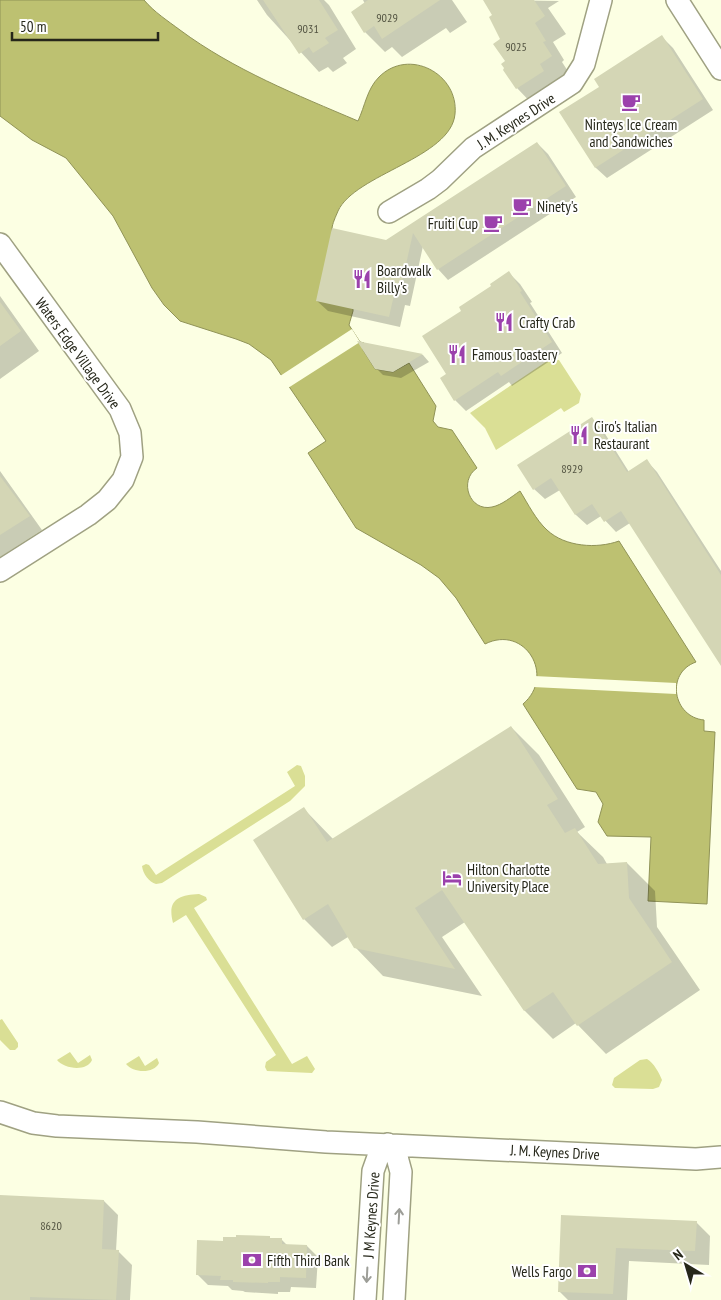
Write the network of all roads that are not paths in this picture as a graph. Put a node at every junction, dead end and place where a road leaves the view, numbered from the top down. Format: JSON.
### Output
{"nodes":[{"id":1,"x":601,"y":0,"type":"edge"},
{"id":2,"x":677,"y":0,"type":"edge"},
{"id":3,"x":721,"y":69,"type":"edge"},
{"id":4,"x":389,"y":212,"type":"dead end"},
{"id":5,"x":0,"y":244,"type":"edge"},
{"id":6,"x":0,"y":571,"type":"edge"},
{"id":7,"x":0,"y":1112,"type":"edge"},
{"id":8,"x":388,"y":1144,"type":"junction"},
{"id":9,"x":721,"y":1157,"type":"edge"},
{"id":10,"x":366,"y":1300,"type":"edge"},
{"id":11,"x":394,"y":1300,"type":"edge"}],
"edges":[{"from":1,"to":4,"type":"street","name":"J. M. Keynes Drive"},
{"from":2,"to":3,"type":"street"},
{"from":5,"to":6,"type":"street","name":"Waters Edge Village Drive"},
{"from":7,"to":8,"type":"street","name":"J. M. Keynes Drive"},
{"from":8,"to":9,"type":"street","name":"J. M. Keynes Drive"},
{"from":8,"to":10,"type":"street","name":"J M Keynes Drive","one_way":true},
{"from":11,"to":8,"type":"street","name":"J M Keynes Drive","one_way":true}]}
